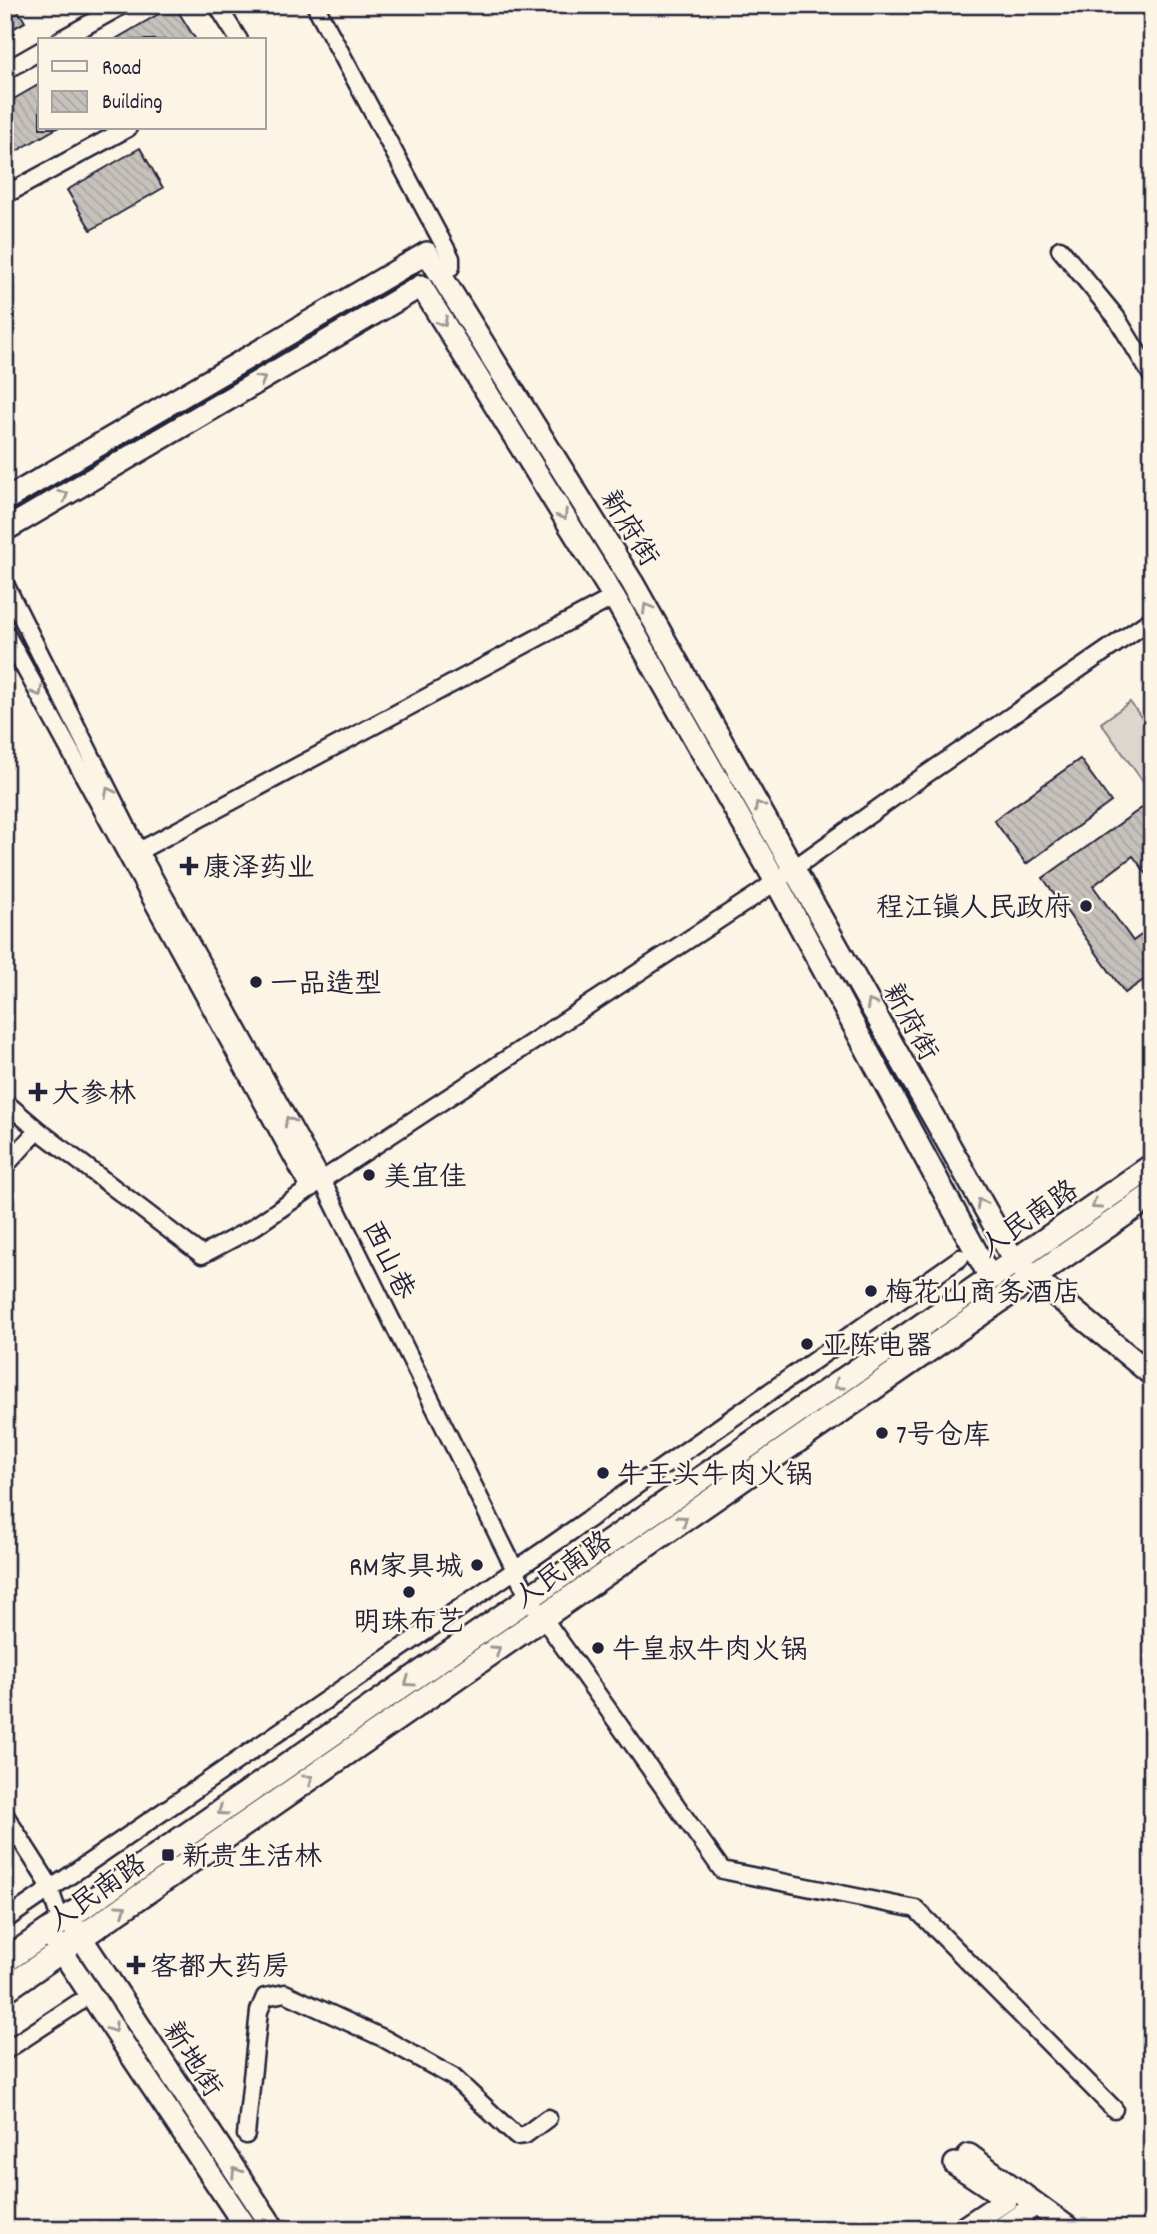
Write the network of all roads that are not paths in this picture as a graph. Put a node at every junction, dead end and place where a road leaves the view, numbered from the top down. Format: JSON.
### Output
{"nodes":[{"id":1,"x":123,"y":5,"type":"edge"},
{"id":2,"x":217,"y":5,"type":"edge"},
{"id":3,"x":315,"y":5,"type":"edge"},
{"id":4,"x":64,"y":38,"type":"edge"},
{"id":5,"x":238,"y":38,"type":"edge"},
{"id":6,"x":38,"y":52,"type":"edge"},
{"id":7,"x":5,"y":71,"type":"edge"},
{"id":8,"x":124,"y":130,"type":"edge"},
{"id":9,"x":5,"y":195,"type":"edge"},
{"id":10,"x":1060,"y":249,"type":"dead end"},
{"id":11,"x":451,"y":267,"type":"dead end"},
{"id":12,"x":1152,"y":376,"type":"edge"},
{"id":13,"x":5,"y":499,"type":"edge"},
{"id":14,"x":5,"y":530,"type":"edge"},
{"id":15,"x":5,"y":584,"type":"edge"},
{"id":16,"x":614,"y":597,"type":"junction"},
{"id":17,"x":1152,"y":619,"type":"edge"},
{"id":18,"x":5,"y":632,"type":"edge"},
{"id":19,"x":139,"y":851,"type":"junction"},
{"id":20,"x":775,"y":880,"type":"junction"},
{"id":21,"x":5,"y":1102,"type":"edge"},
{"id":22,"x":38,"y":1130,"type":"junction"},
{"id":23,"x":5,"y":1166,"type":"edge"},
{"id":24,"x":1152,"y":1166,"type":"edge"},
{"id":25,"x":316,"y":1184,"type":"junction"},
{"id":26,"x":1152,"y":1195,"type":"edge"},
{"id":27,"x":960,"y":1258,"type":"dead end"},
{"id":28,"x":1014,"y":1262,"type":"junction"},
{"id":29,"x":1032,"y":1277,"type":"junction"},
{"id":30,"x":990,"y":1279,"type":"junction"},
{"id":31,"x":1152,"y":1376,"type":"edge"},
{"id":32,"x":529,"y":1598,"type":"junction"},
{"id":33,"x":542,"y":1617,"type":"junction"},
{"id":34,"x":5,"y":1815,"type":"edge"},
{"id":35,"x":5,"y":1920,"type":"edge"},
{"id":36,"x":59,"y":1923,"type":"junction"},
{"id":37,"x":81,"y":1937,"type":"junction"},
{"id":38,"x":62,"y":1951,"type":"junction"},
{"id":39,"x":5,"y":1961,"type":"edge"},
{"id":40,"x":5,"y":1990,"type":"edge"},
{"id":41,"x":78,"y":2003,"type":"dead end"},
{"id":42,"x":5,"y":2052,"type":"edge"},
{"id":43,"x":1114,"y":2109,"type":"dead end"},
{"id":44,"x":548,"y":2118,"type":"dead end"},
{"id":45,"x":246,"y":2135,"type":"dead end"},
{"id":46,"x":1007,"y":2199,"type":"junction"},
{"id":47,"x":1026,"y":2212,"type":"junction"},
{"id":48,"x":247,"y":2229,"type":"edge"},
{"id":49,"x":274,"y":2229,"type":"edge"},
{"id":50,"x":962,"y":2229,"type":"edge"},
{"id":51,"x":1001,"y":2229,"type":"edge"},
{"id":52,"x":1049,"y":2229,"type":"edge"},
{"id":53,"x":1070,"y":2229,"type":"edge"}],
"edges":[{"from":1,"to":4,"type":"street"},
{"from":2,"to":5,"type":"street"},
{"from":3,"to":11,"type":"street"},
{"from":6,"to":7,"type":"street"},
{"from":8,"to":9,"type":"street"},
{"from":10,"to":12,"type":"street"},
{"from":28,"to":13,"type":"street","name":"新府街","one_way":true},
{"from":14,"to":16,"type":"street","name":"新府街","one_way":true},
{"from":19,"to":15,"type":"street","one_way":true},
{"from":16,"to":19,"type":"street"},
{"from":16,"to":20,"type":"street","name":"新府街"},
{"from":17,"to":20,"type":"street"},
{"from":18,"to":25,"type":"street","one_way":true},
{"from":25,"to":19,"type":"street","one_way":true},
{"from":20,"to":25,"type":"street"},
{"from":20,"to":30,"type":"street","name":"新府街"},
{"from":21,"to":22,"type":"street"},
{"from":22,"to":23,"type":"street"},
{"from":22,"to":25,"type":"street"},
{"from":24,"to":28,"type":"main road","name":"人民南路","one_way":true},
{"from":25,"to":32,"type":"street","name":"西山巷"},
{"from":26,"to":29,"type":"main road","name":"人民南路"},
{"from":27,"to":35,"type":"street"},
{"from":28,"to":29,"type":"street"},
{"from":28,"to":30,"type":"main road","name":"人民南路"},
{"from":29,"to":31,"type":"street"},
{"from":33,"to":29,"type":"main road","name":"人民南路","one_way":true},
{"from":30,"to":32,"type":"main road","name":"人民南路","one_way":true},
{"from":32,"to":33,"type":"street","name":"西山巷"},
{"from":32,"to":36,"type":"main road","name":"人民南路","one_way":true},
{"from":37,"to":33,"type":"main road","name":"人民南路","one_way":true},
{"from":33,"to":43,"type":"street","name":"西山巷"},
{"from":34,"to":36,"type":"street"},
{"from":36,"to":37,"type":"street","name":"新地街"},
{"from":36,"to":38,"type":"street","name":"新地街"},
{"from":36,"to":39,"type":"main road","name":"人民南路"},
{"from":37,"to":38,"type":"main road","name":"人民南路"},
{"from":49,"to":37,"type":"street","name":"新地街","one_way":true},
{"from":38,"to":40,"type":"main road","name":"人民南路"},
{"from":38,"to":48,"type":"street","name":"新地街","one_way":true},
{"from":41,"to":42,"type":"street"},
{"from":44,"to":45,"type":"street"},
{"from":46,"to":47,"type":"street"},
{"from":46,"to":50,"type":"street"},
{"from":46,"to":53,"type":"street"},
{"from":47,"to":51,"type":"street"},
{"from":47,"to":52,"type":"street"}]}
